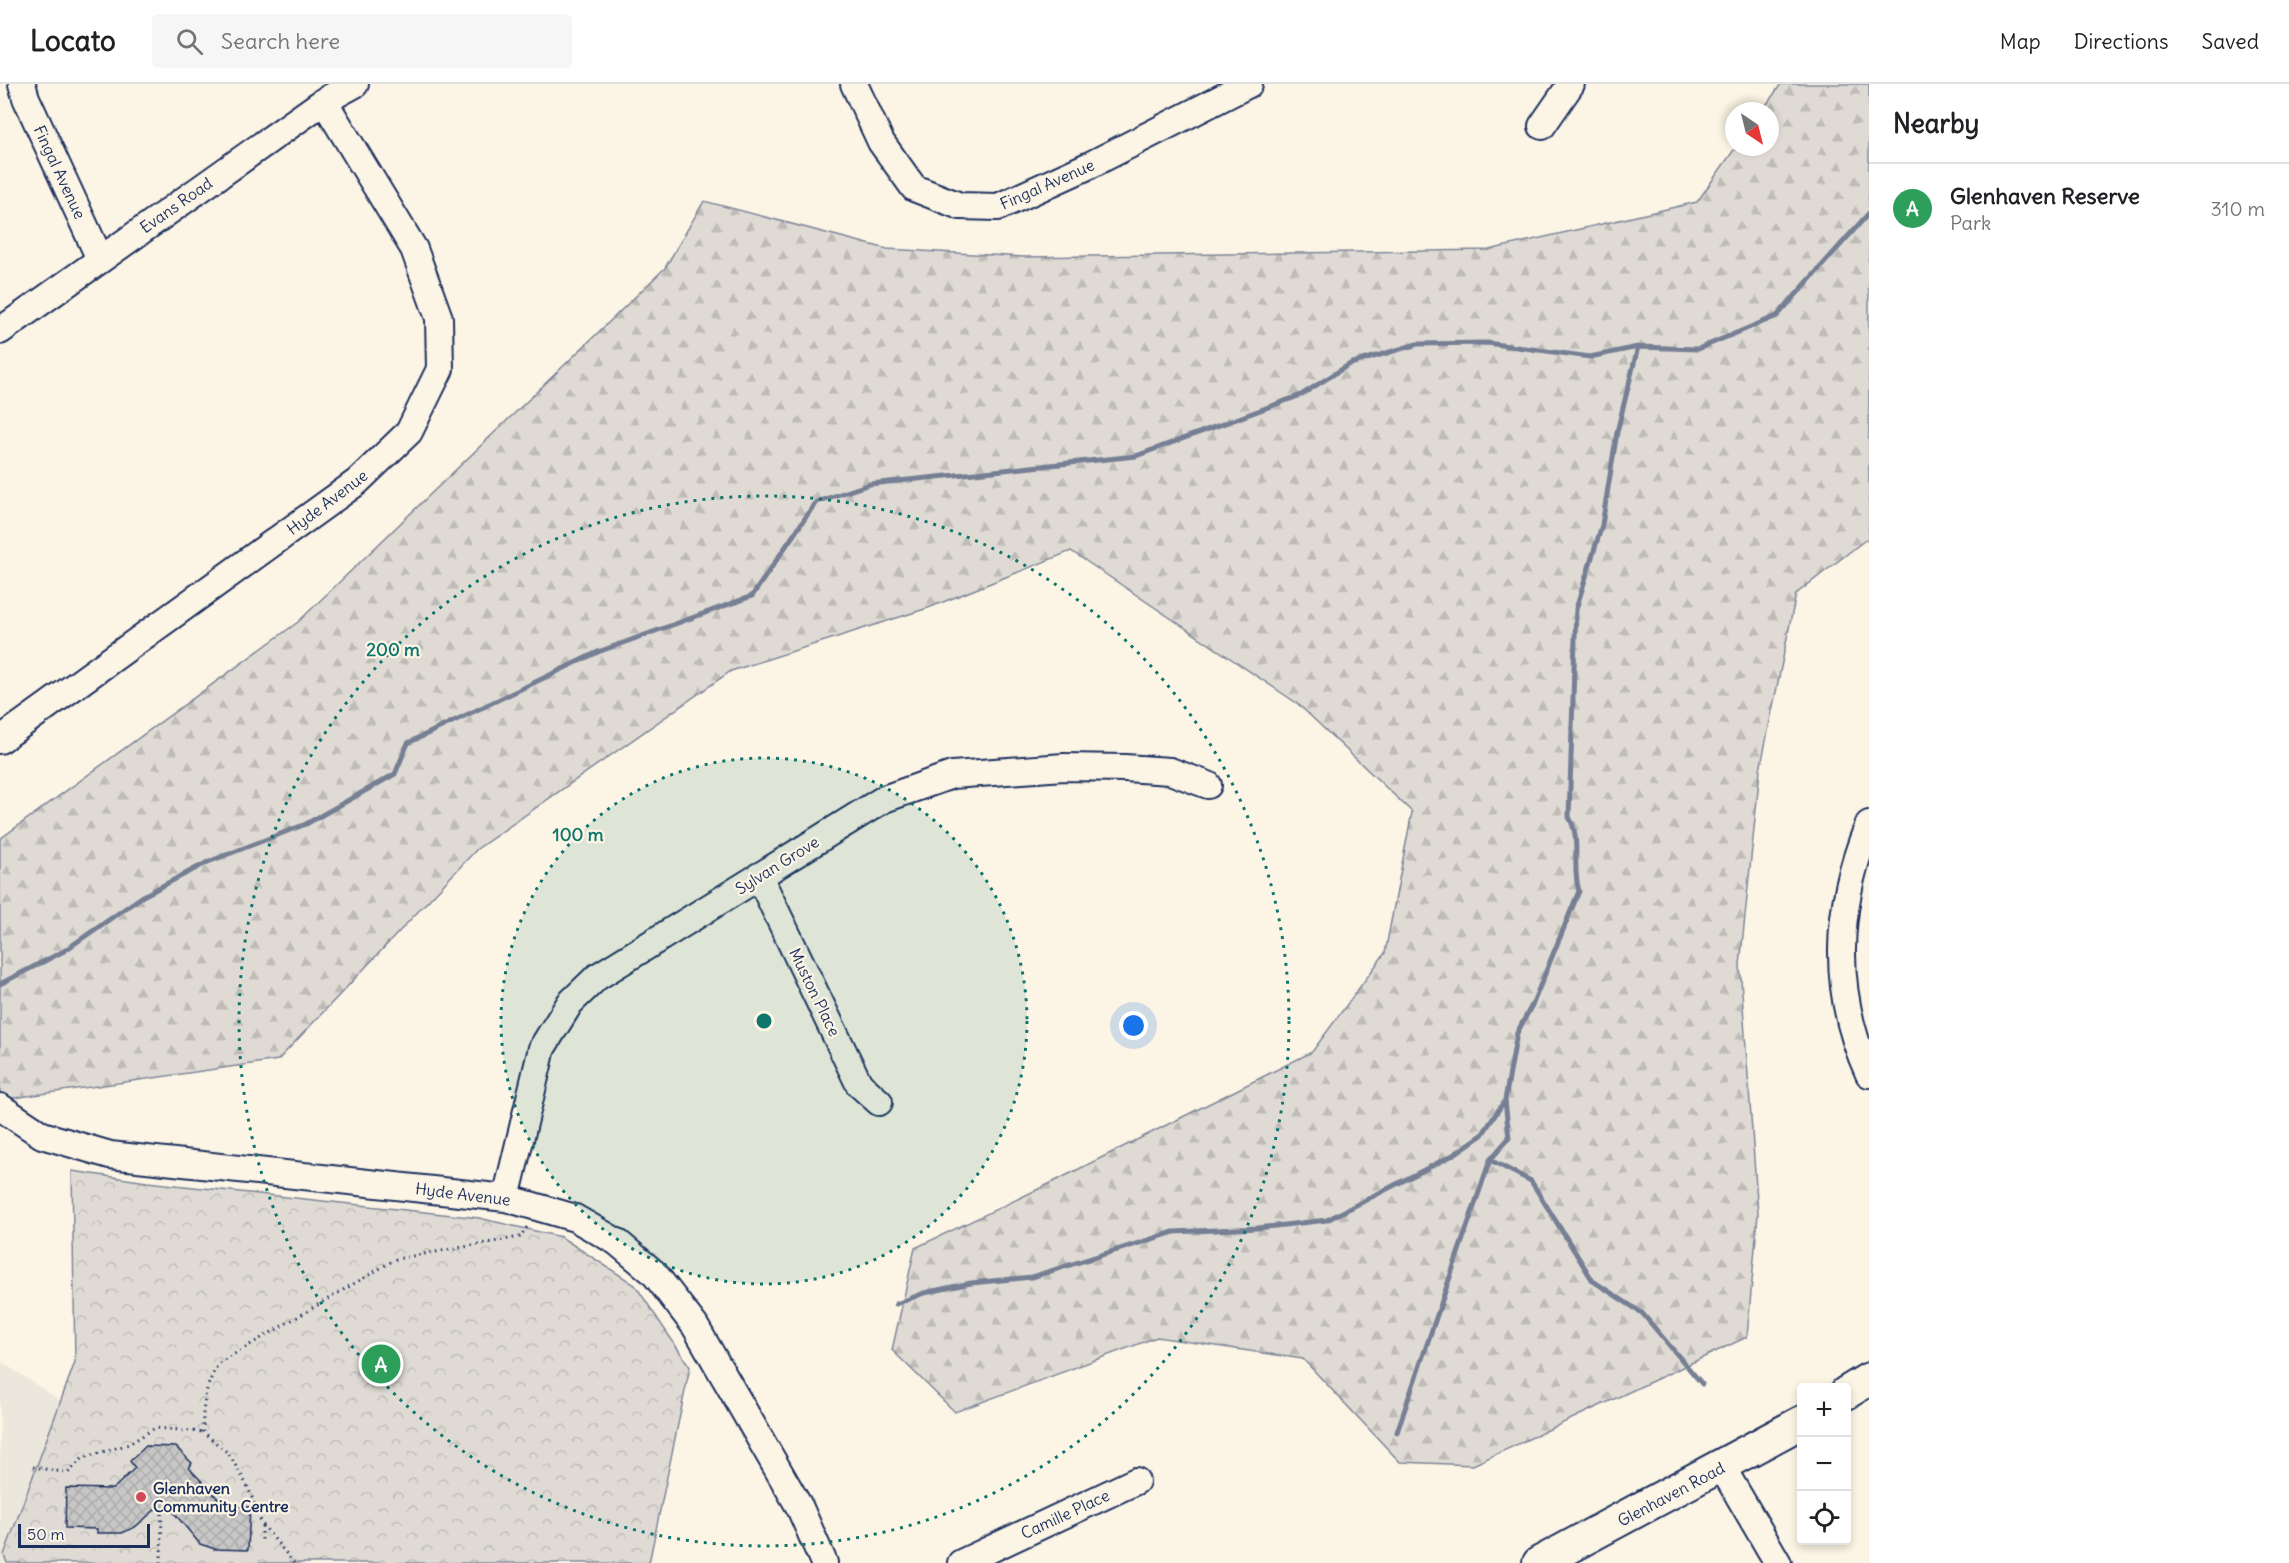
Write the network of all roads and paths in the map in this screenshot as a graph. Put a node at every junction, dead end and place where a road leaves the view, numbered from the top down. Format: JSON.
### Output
{"nodes":[{"id":1,"x":22,"y":84,"type":"edge"},
{"id":2,"x":355,"y":84,"type":"edge"},
{"id":3,"x":854,"y":84,"type":"edge"},
{"id":4,"x":1250,"y":84,"type":"edge"},
{"id":5,"x":1571,"y":84,"type":"edge"},
{"id":6,"x":324,"y":101,"type":"junction"},
{"id":7,"x":1542,"y":126,"type":"dead end"},
{"id":8,"x":100,"y":259,"type":"junction"},
{"id":9,"x":0,"y":331,"type":"edge"},
{"id":10,"x":0,"y":740,"type":"edge"},
{"id":11,"x":1208,"y":785,"type":"dead end"},
{"id":12,"x":1869,"y":824,"type":"edge"},
{"id":13,"x":759,"y":876,"type":"junction"},
{"id":14,"x":1869,"y":1074,"type":"edge"},
{"id":15,"x":879,"y":1102,"type":"dead end"},
{"id":16,"x":0,"y":1107,"type":"edge"},
{"id":17,"x":506,"y":1198,"type":"junction"},
{"id":18,"x":539,"y":1207,"type":"junction"},
{"id":19,"x":1869,"y":1379,"type":"edge"},
{"id":20,"x":1851,"y":1390,"type":"edge"},
{"id":21,"x":1797,"y":1425,"type":"edge"},
{"id":22,"x":203,"y":1432,"type":"junction"},
{"id":23,"x":33,"y":1467,"type":"dead end"},
{"id":24,"x":1722,"y":1467,"type":"junction"},
{"id":25,"x":1136,"y":1481,"type":"dead end"},
{"id":26,"x":162,"y":1509,"type":"dead end"},
{"id":27,"x":262,"y":1524,"type":"junction"},
{"id":28,"x":262,"y":1543,"type":"dead end"},
{"id":29,"x":161,"y":1563,"type":"edge"},
{"id":30,"x":294,"y":1563,"type":"edge"},
{"id":31,"x":824,"y":1563,"type":"edge"},
{"id":32,"x":961,"y":1563,"type":"edge"},
{"id":33,"x":1539,"y":1563,"type":"edge"},
{"id":34,"x":1778,"y":1563,"type":"edge"}],
"edges":[{"from":1,"to":8,"type":"street","name":"Fingal Avenue"},
{"from":2,"to":6,"type":"street","name":"Evans Road"},
{"from":3,"to":4,"type":"street","name":"Fingal Avenue"},
{"from":5,"to":7,"type":"street"},
{"from":6,"to":8,"type":"street","name":"Evans Road"},
{"from":6,"to":10,"type":"street","name":"Hyde Avenue"},
{"from":8,"to":9,"type":"street","name":"Evans Road"},
{"from":11,"to":13,"type":"street","name":"Sylvan Grove"},
{"from":12,"to":14,"type":"street"},
{"from":13,"to":15,"type":"street","name":"Muston Place"},
{"from":13,"to":17,"type":"street","name":"Sylvan Grove"},
{"from":16,"to":17,"type":"street","name":"Hyde Avenue"},
{"from":17,"to":18,"type":"street","name":"Hyde Avenue"},
{"from":18,"to":22,"type":"path"},
{"from":18,"to":31,"type":"street","name":"Hyde Avenue"},
{"from":19,"to":20,"type":"main road"},
{"from":21,"to":24,"type":"main road","name":"Glenhaven Road"},
{"from":22,"to":23,"type":"path"},
{"from":22,"to":27,"type":"path"},
{"from":24,"to":33,"type":"main road","name":"Glenhaven Road"},
{"from":24,"to":34,"type":"street"},
{"from":25,"to":32,"type":"street","name":"Camille Place"},
{"from":26,"to":29,"type":"path"},
{"from":27,"to":28,"type":"path"},
{"from":27,"to":30,"type":"path"}]}
